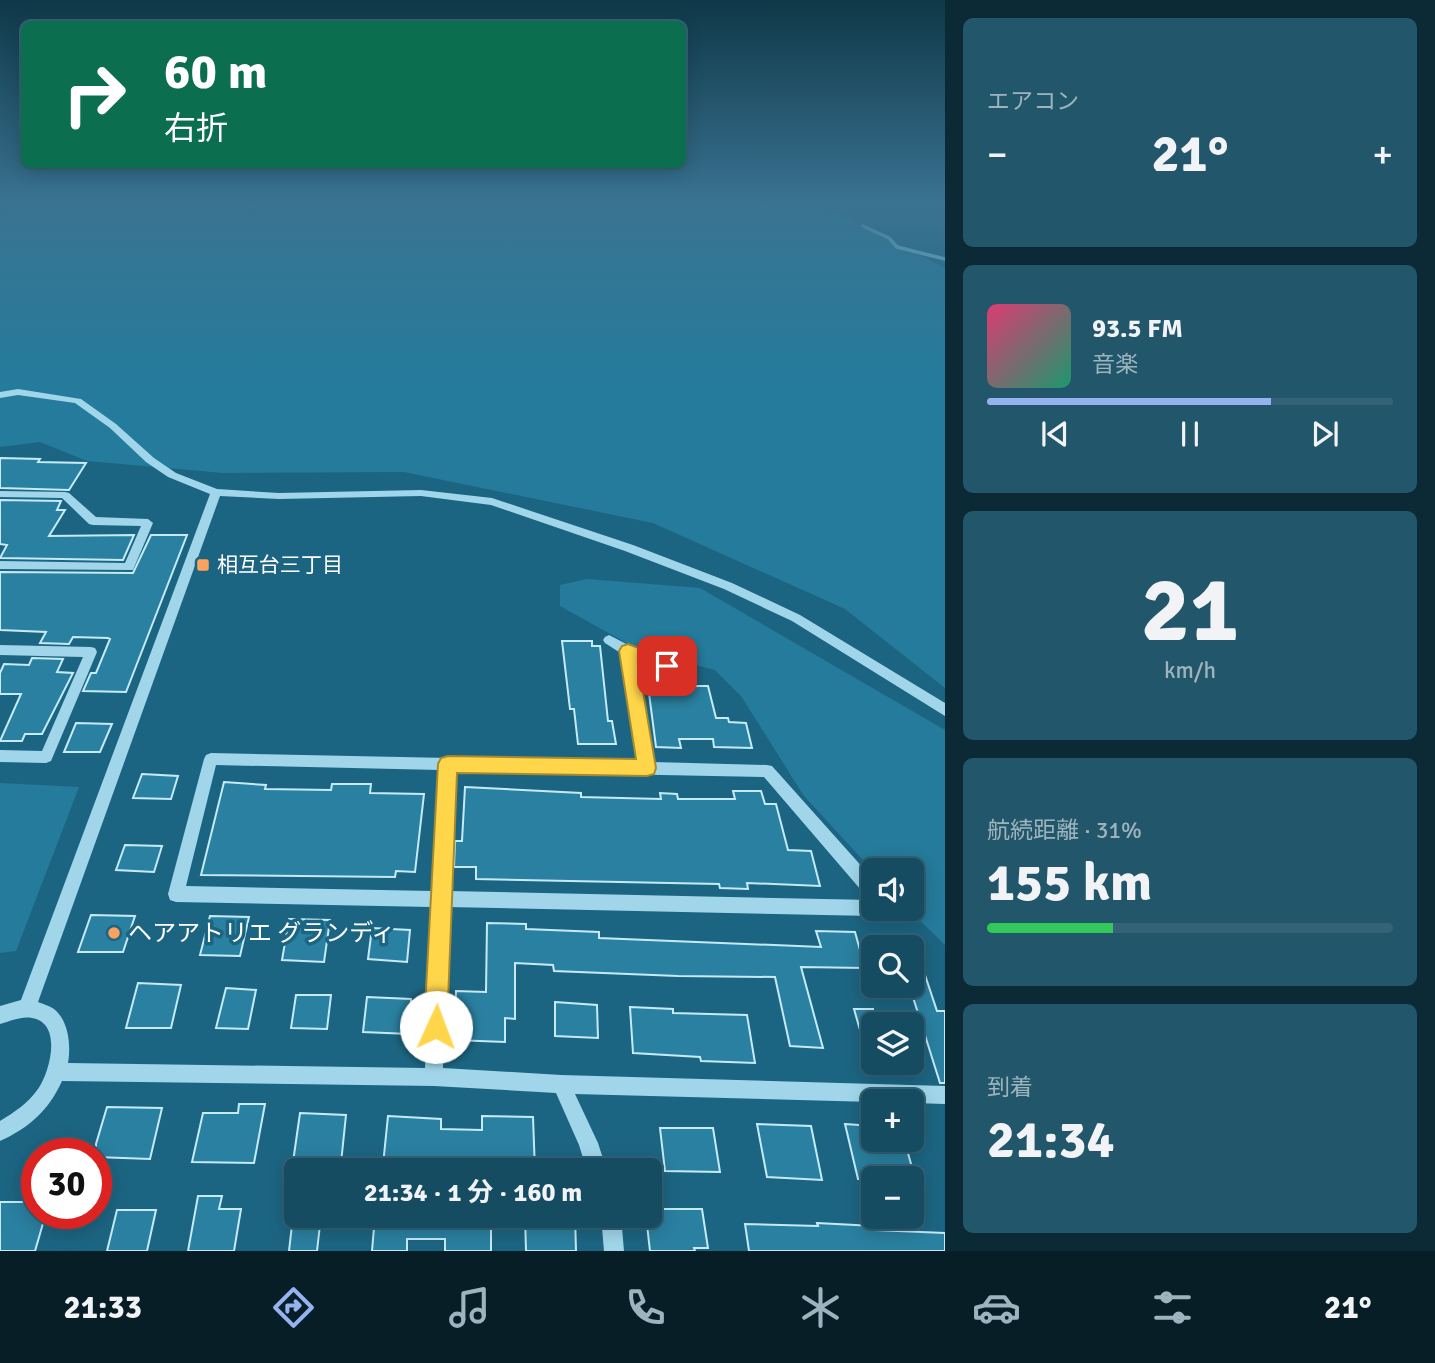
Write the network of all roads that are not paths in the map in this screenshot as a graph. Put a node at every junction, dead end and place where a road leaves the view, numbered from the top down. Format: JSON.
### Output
{"nodes":[{"id":1,"x":0,"y":395,"type":"edge"},
{"id":2,"x":216,"y":492,"type":"junction"},
{"id":3,"x":0,"y":494,"type":"edge"},
{"id":4,"x":0,"y":565,"type":"edge"},
{"id":5,"x":609,"y":640,"type":"dead end"},
{"id":6,"x":0,"y":650,"type":"edge"},
{"id":7,"x":628,"y":651,"type":"junction"},
{"id":8,"x":667,"y":666,"type":"dead end"},
{"id":9,"x":945,"y":710,"type":"edge"},
{"id":10,"x":0,"y":756,"type":"edge"},
{"id":11,"x":448,"y":764,"type":"junction"},
{"id":12,"x":647,"y":768,"type":"junction"},
{"id":13,"x":861,"y":877,"type":"edge"},
{"id":14,"x":439,"y":900,"type":"junction"},
{"id":15,"x":861,"y":908,"type":"edge"},
{"id":16,"x":27,"y":1008,"type":"junction"},
{"id":17,"x":0,"y":1015,"type":"edge"},
{"id":18,"x":58,"y":1072,"type":"junction"},
{"id":19,"x":434,"y":1077,"type":"junction"},
{"id":20,"x":561,"y":1084,"type":"junction"},
{"id":21,"x":945,"y":1095,"type":"edge"},
{"id":22,"x":0,"y":1131,"type":"edge"},
{"id":23,"x":593,"y":1158,"type":"edge"},
{"id":24,"x":612,"y":1228,"type":"edge"},
{"id":25,"x":614,"y":1251,"type":"edge"}],
"edges":[{"from":1,"to":2,"type":"street"},
{"from":2,"to":9,"type":"street"},
{"from":2,"to":16,"type":"street"},
{"from":3,"to":4,"type":"street"},
{"from":5,"to":7,"type":"street"},
{"from":6,"to":10,"type":"street"},
{"from":7,"to":8,"type":"street"},
{"from":7,"to":12,"type":"street"},
{"from":11,"to":12,"type":"street"},
{"from":11,"to":14,"type":"street"},
{"from":11,"to":14,"type":"street"},
{"from":12,"to":13,"type":"street"},
{"from":14,"to":15,"type":"street"},
{"from":14,"to":19,"type":"street"},
{"from":16,"to":17,"type":"street"},
{"from":16,"to":18,"type":"street"},
{"from":18,"to":19,"type":"street"},
{"from":18,"to":22,"type":"street"},
{"from":19,"to":20,"type":"street"},
{"from":20,"to":21,"type":"street"},
{"from":20,"to":23,"type":"street"},
{"from":24,"to":25,"type":"street"}]}
